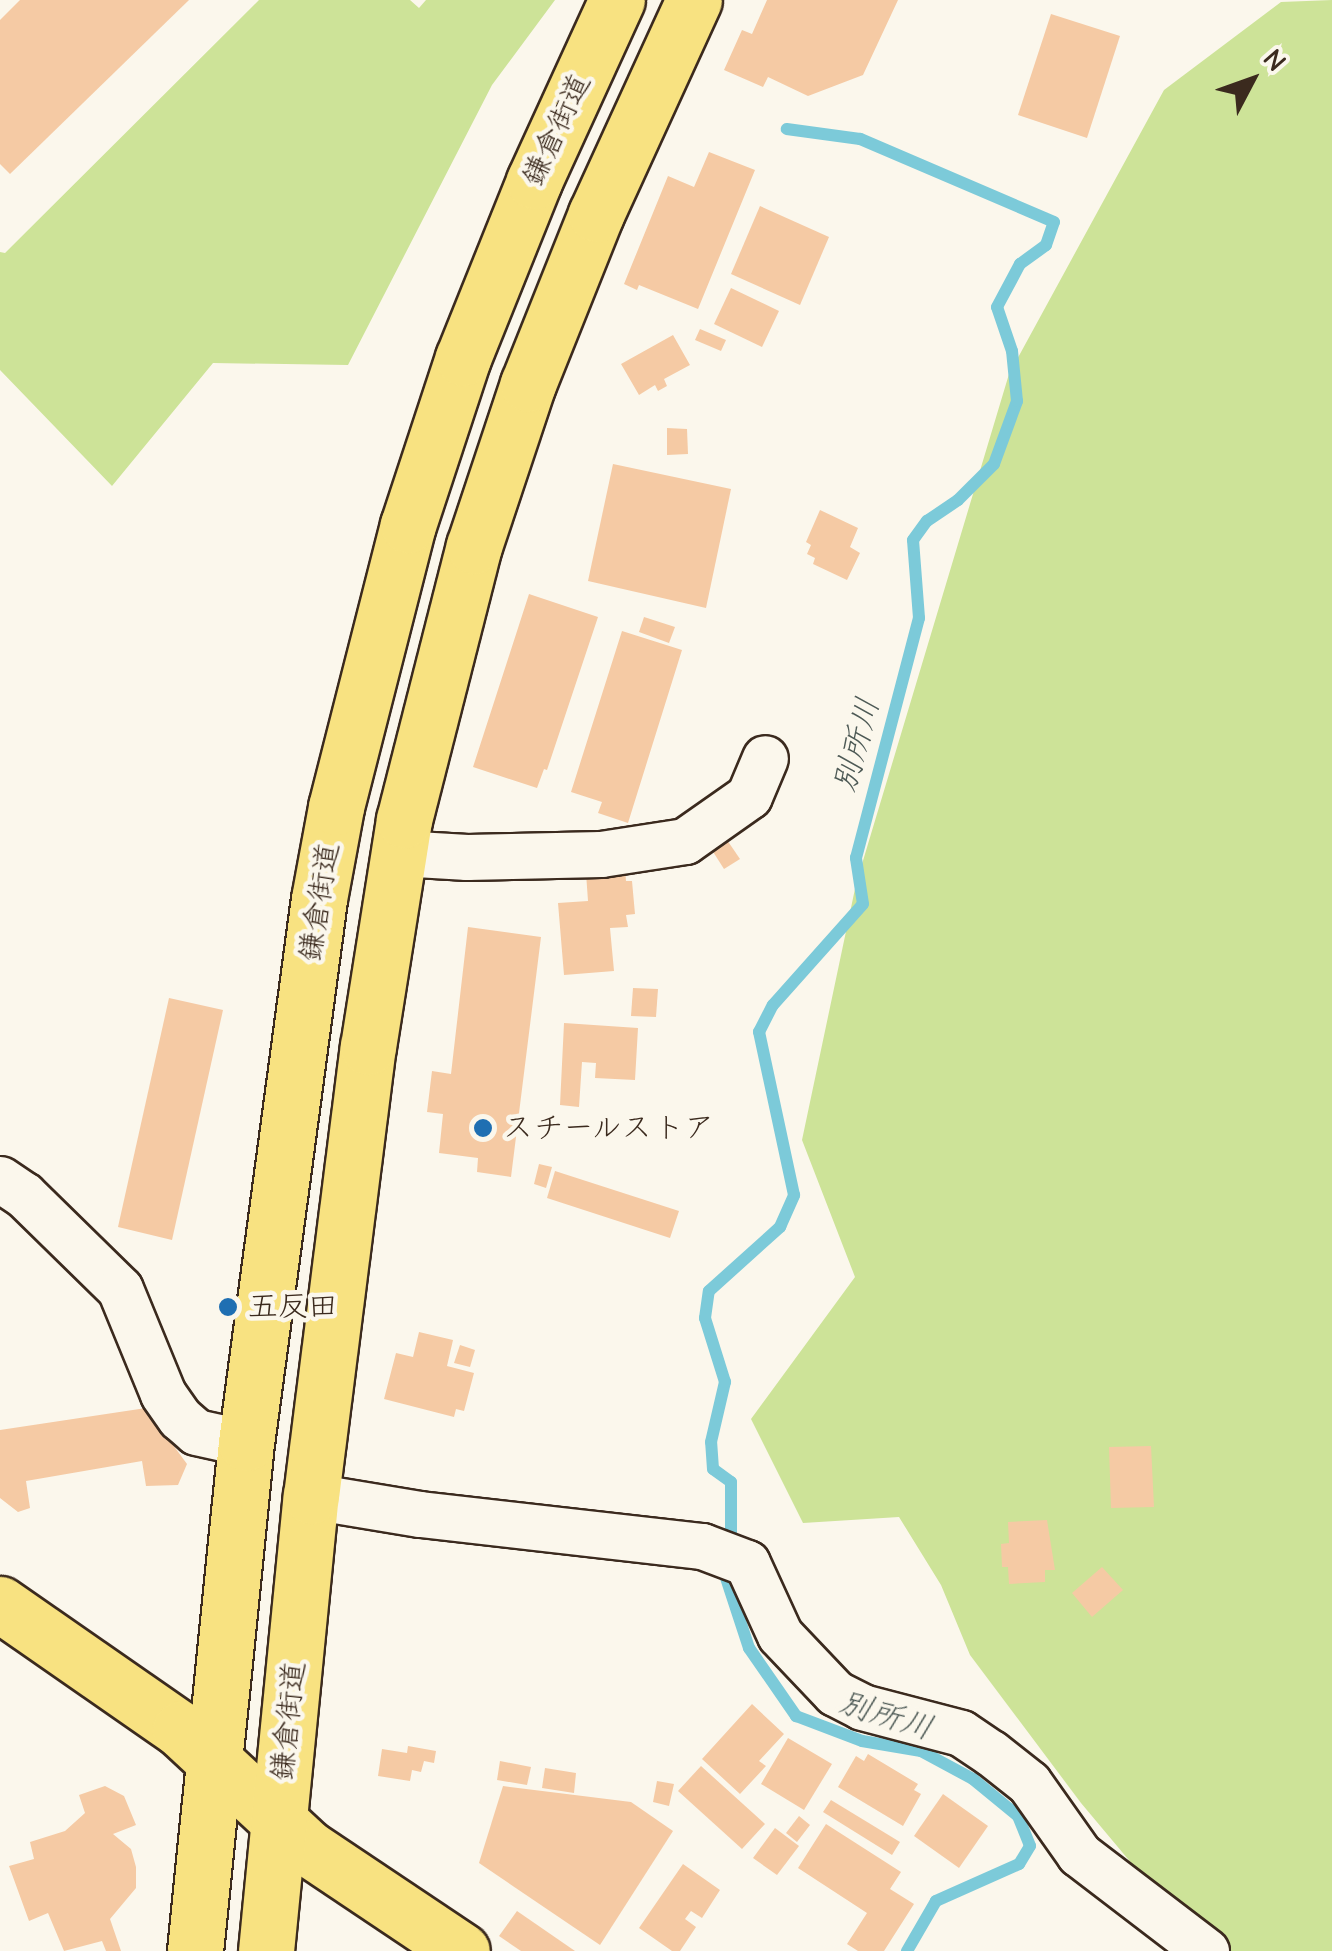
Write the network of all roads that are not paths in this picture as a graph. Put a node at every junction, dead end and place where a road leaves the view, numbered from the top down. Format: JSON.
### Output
{"nodes":[{"id":1,"x":617,"y":0,"type":"edge"},
{"id":2,"x":694,"y":0,"type":"edge"},
{"id":3,"x":765,"y":758,"type":"dead end"},
{"id":4,"x":399,"y":852,"type":"junction"},
{"id":5,"x":0,"y":1179,"type":"edge"},
{"id":6,"x":246,"y":1443,"type":"junction"},
{"id":7,"x":311,"y":1496,"type":"junction"},
{"id":8,"x":0,"y":1604,"type":"edge"},
{"id":9,"x":212,"y":1755,"type":"junction"},
{"id":10,"x":279,"y":1822,"type":"junction"},
{"id":11,"x":195,"y":1951,"type":"edge"},
{"id":12,"x":266,"y":1951,"type":"edge"},
{"id":13,"x":462,"y":1951,"type":"edge"},
{"id":14,"x":1206,"y":1951,"type":"edge"}],
"edges":[{"from":1,"to":6,"type":"main road","name":"鎌倉街道"},
{"from":2,"to":4,"type":"main road","name":"鎌倉街道"},
{"from":3,"to":4,"type":"street"},
{"from":4,"to":7,"type":"main road","name":"鎌倉街道"},
{"from":5,"to":6,"type":"street"},
{"from":6,"to":9,"type":"main road","name":"鎌倉街道"},
{"from":7,"to":10,"type":"main road","name":"鎌倉街道"},
{"from":7,"to":14,"type":"street"},
{"from":8,"to":9,"type":"main road"},
{"from":9,"to":10,"type":"main road","name":"鎌倉街道"},
{"from":9,"to":11,"type":"main road"},
{"from":10,"to":12,"type":"main road"},
{"from":10,"to":13,"type":"main road","name":"鎌倉街道"}]}
